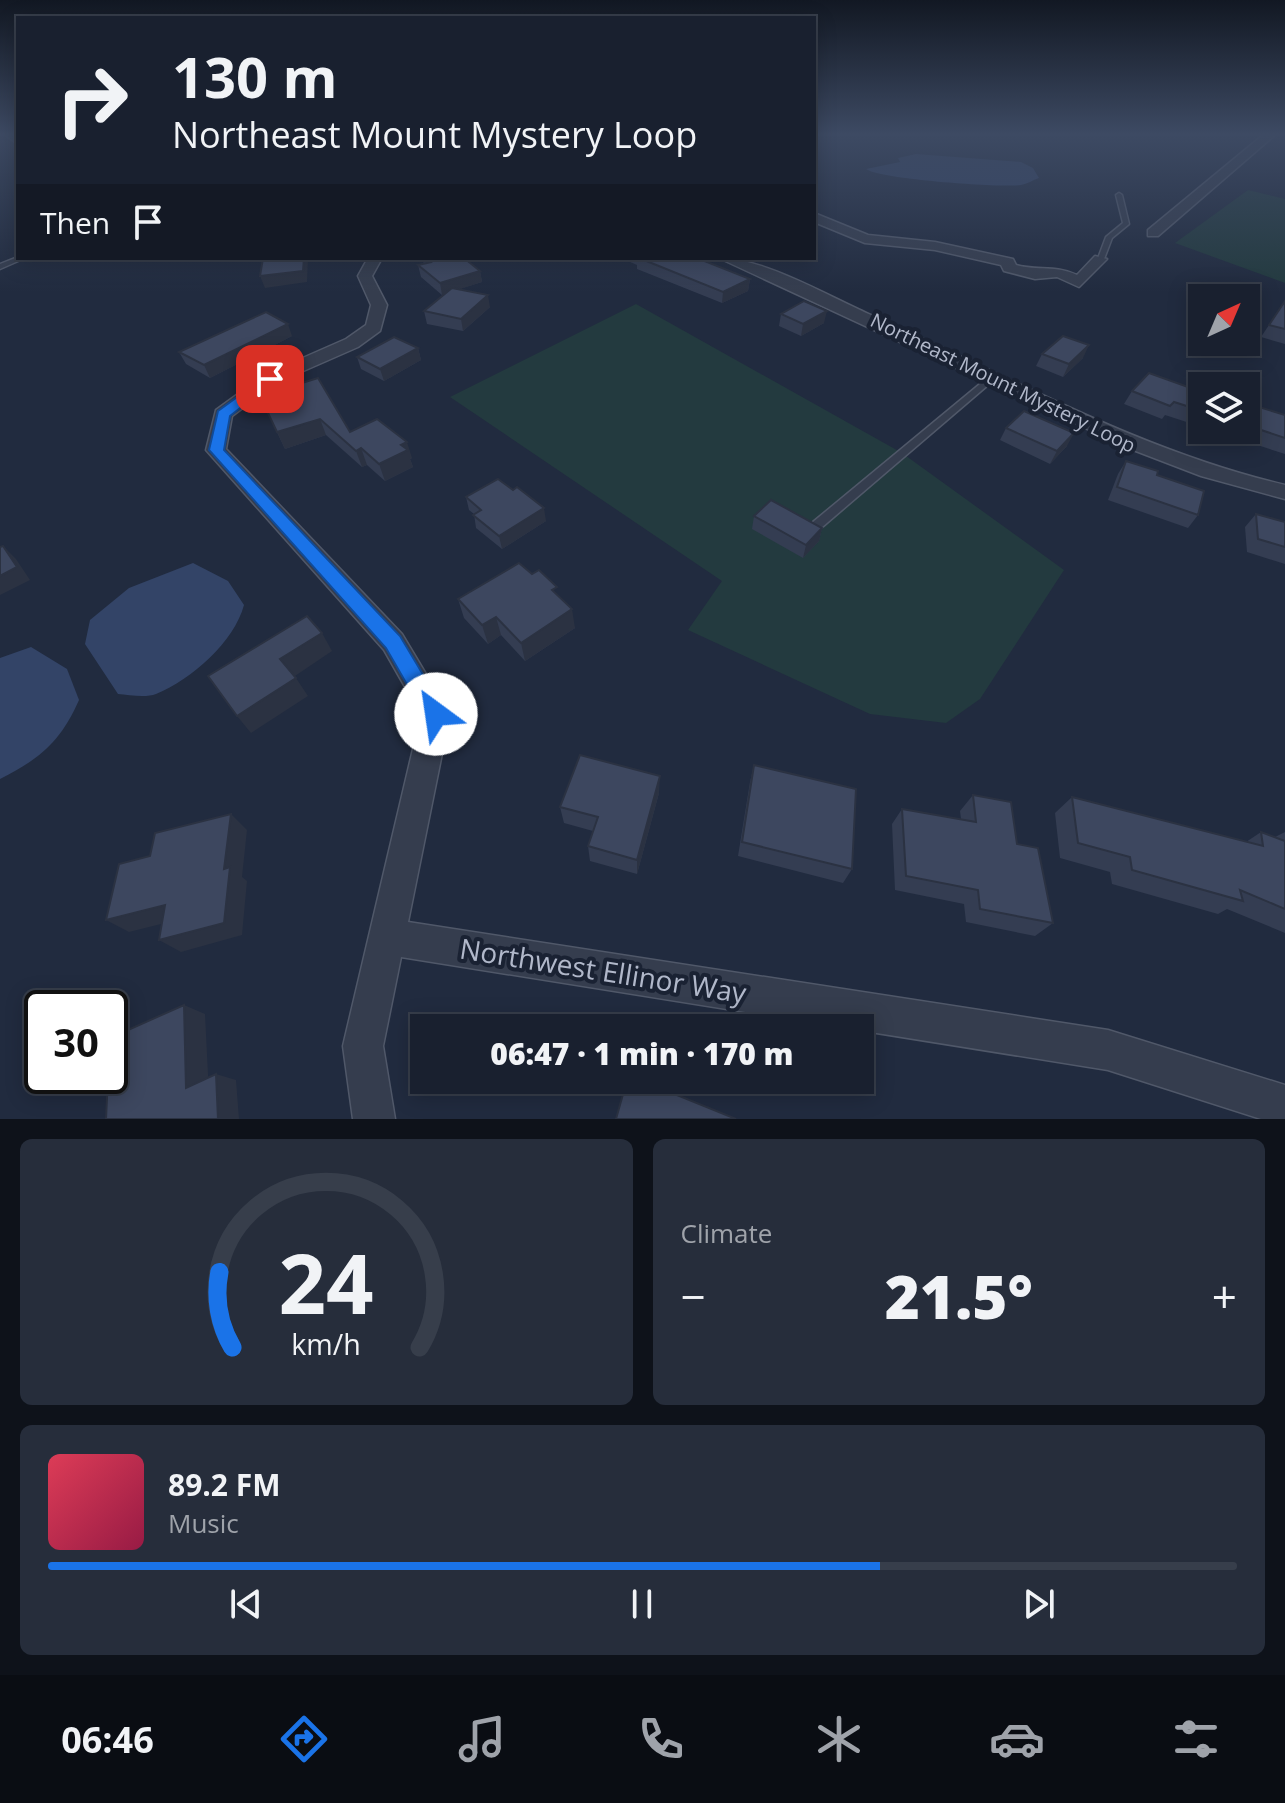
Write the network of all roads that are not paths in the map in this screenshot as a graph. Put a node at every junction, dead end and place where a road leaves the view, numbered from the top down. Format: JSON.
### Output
{"nodes":[{"id":1,"x":1208,"y":187,"type":"edge"},
{"id":2,"x":1119,"y":195,"type":"dead end"},
{"id":3,"x":816,"y":218,"type":"edge"},
{"id":4,"x":1153,"y":233,"type":"dead end"},
{"id":5,"x":1100,"y":259,"type":"joint"},
{"id":6,"x":374,"y":260,"type":"edge"},
{"id":7,"x":731,"y":260,"type":"edge"},
{"id":8,"x":992,"y":377,"type":"junction"},
{"id":9,"x":1285,"y":492,"type":"edge"},
{"id":10,"x":817,"y":525,"type":"edge"},
{"id":11,"x":390,"y":937,"type":"junction"},
{"id":12,"x":1285,"y":1106,"type":"edge"},
{"id":13,"x":374,"y":1119,"type":"edge"}],
"edges":[{"from":1,"to":4,"type":"street"},
{"from":2,"to":5,"type":"lane"},
{"from":3,"to":5,"type":"street"},
{"from":6,"to":11,"type":"street"},
{"from":7,"to":8,"type":"street","name":"Northeast Mount Mystery Loop"},
{"from":8,"to":9,"type":"street","name":"Northeast Mount Mystery Loop"},
{"from":8,"to":10,"type":"lane"},
{"from":11,"to":12,"type":"street","name":"Northwest Ellinor Way"},
{"from":11,"to":13,"type":"street"}]}
